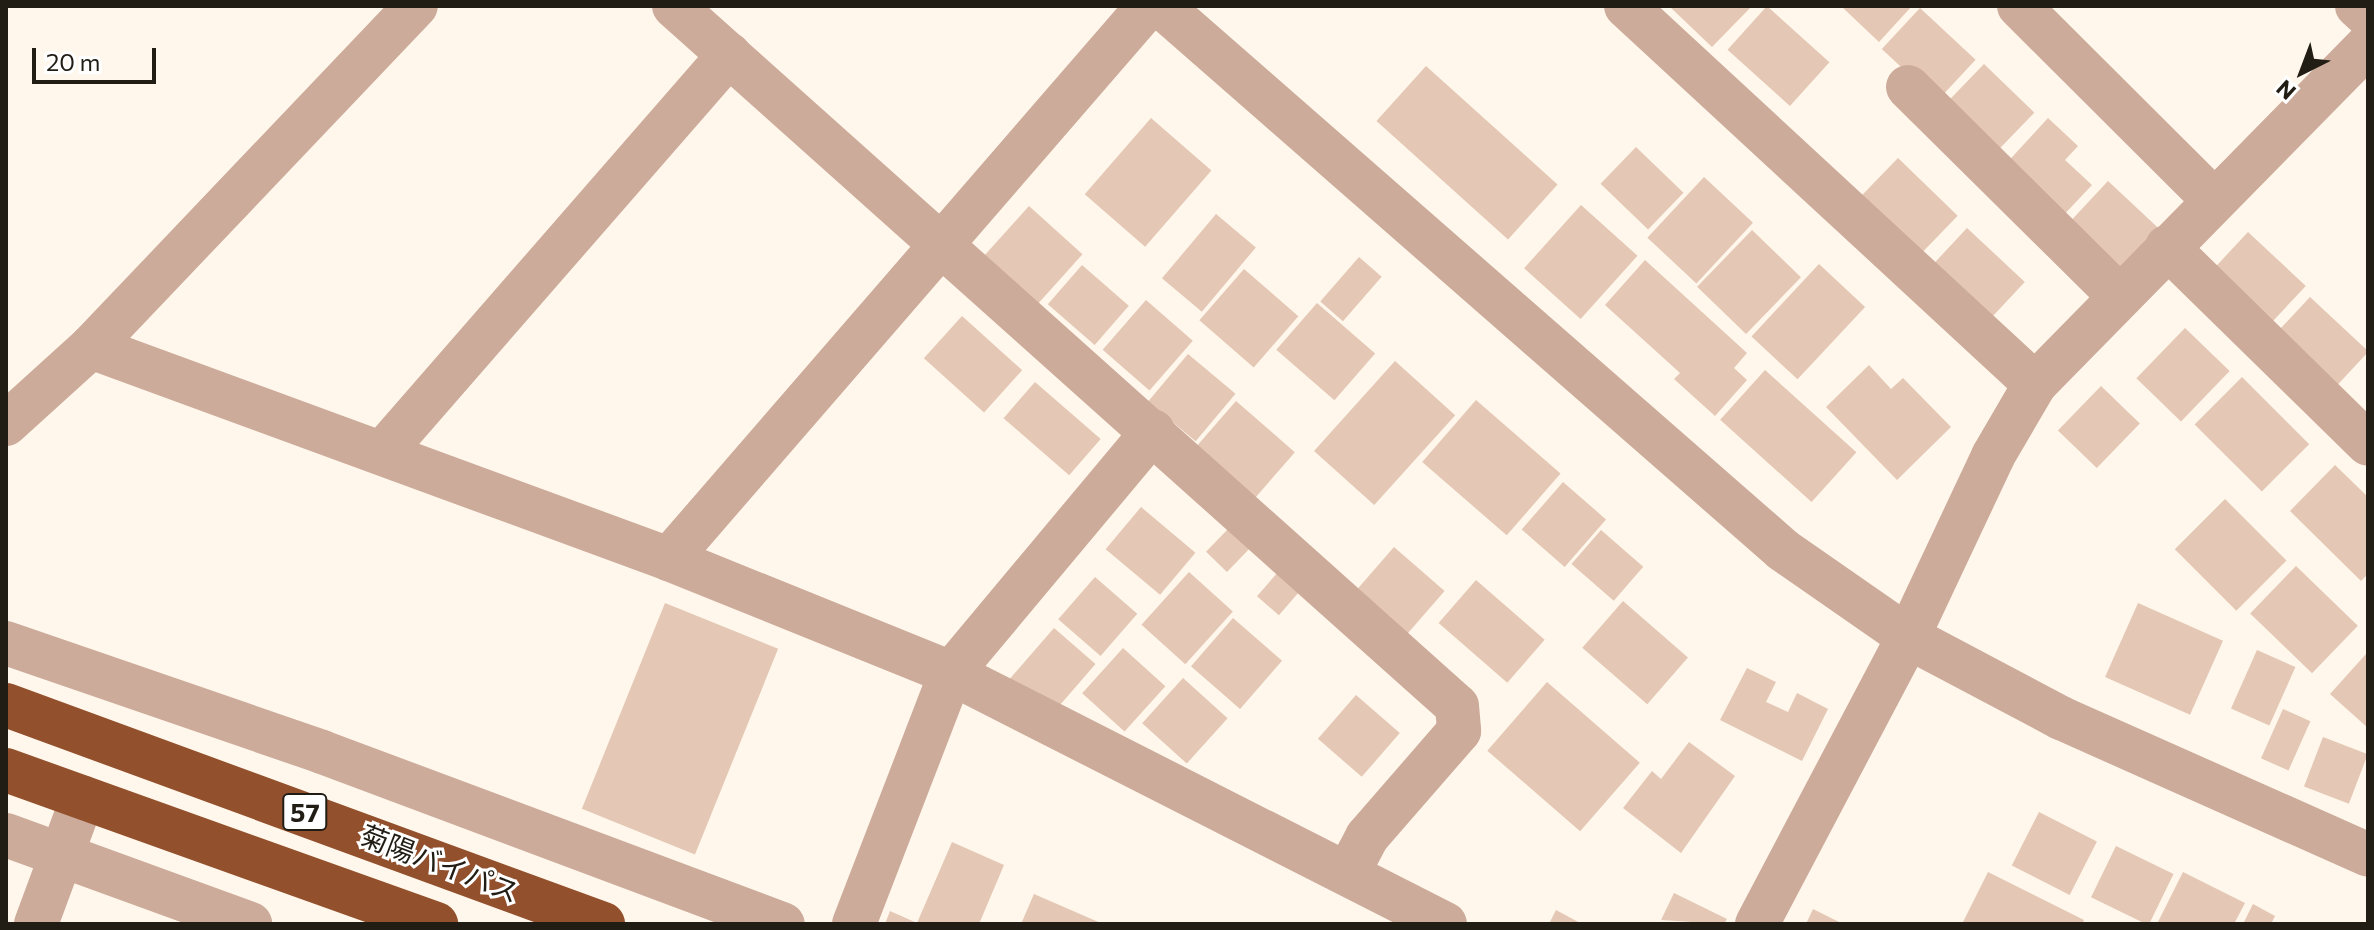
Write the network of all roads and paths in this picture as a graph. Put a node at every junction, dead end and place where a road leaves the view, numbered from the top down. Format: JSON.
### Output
{"nodes":[{"id":1,"x":416,"y":6,"type":"edge"},
{"id":2,"x":674,"y":6,"type":"edge"},
{"id":3,"x":1148,"y":6,"type":"edge"},
{"id":4,"x":1161,"y":6,"type":"edge"},
{"id":5,"x":1626,"y":6,"type":"edge"},
{"id":6,"x":2019,"y":6,"type":"edge"},
{"id":7,"x":2357,"y":6,"type":"edge"},
{"id":8,"x":2368,"y":16,"type":"edge"},
{"id":9,"x":2368,"y":45,"type":"edge"},
{"id":10,"x":729,"y":55,"type":"junction"},
{"id":11,"x":1908,"y":87,"type":"dead end"},
{"id":12,"x":2214,"y":200,"type":"junction"},
{"id":13,"x":943,"y":246,"type":"junction"},
{"id":14,"x":2167,"y":247,"type":"junction"},
{"id":15,"x":2120,"y":297,"type":"junction"},
{"id":16,"x":91,"y":347,"type":"junction"},
{"id":17,"x":2035,"y":384,"type":"junction"},
{"id":18,"x":6,"y":424,"type":"edge"},
{"id":19,"x":1153,"y":431,"type":"junction"},
{"id":20,"x":2368,"y":444,"type":"edge"},
{"id":21,"x":383,"y":452,"type":"junction"},
{"id":22,"x":669,"y":559,"type":"junction"},
{"id":23,"x":1908,"y":637,"type":"junction"},
{"id":24,"x":6,"y":643,"type":"edge"},
{"id":25,"x":951,"y":673,"type":"junction"},
{"id":26,"x":6,"y":705,"type":"edge"},
{"id":27,"x":6,"y":770,"type":"edge"},
{"id":28,"x":83,"y":797,"type":"junction"},
{"id":29,"x":6,"y":835,"type":"edge"},
{"id":30,"x":60,"y":853,"type":"junction"},
{"id":31,"x":2368,"y":855,"type":"edge"},
{"id":32,"x":1348,"y":873,"type":"junction"},
{"id":33,"x":36,"y":924,"type":"edge"},
{"id":34,"x":250,"y":924,"type":"edge"},
{"id":35,"x":436,"y":924,"type":"edge"},
{"id":36,"x":603,"y":924,"type":"edge"},
{"id":37,"x":783,"y":924,"type":"edge"},
{"id":38,"x":854,"y":924,"type":"edge"},
{"id":39,"x":1445,"y":924,"type":"edge"},
{"id":40,"x":1757,"y":924,"type":"edge"}],
"edges":[{"from":1,"to":16,"type":"street"},
{"from":2,"to":10,"type":"street"},
{"from":3,"to":13,"type":"street"},
{"from":4,"to":23,"type":"street"},
{"from":5,"to":17,"type":"street"},
{"from":6,"to":12,"type":"street"},
{"from":7,"to":8,"type":"street"},
{"from":9,"to":12,"type":"street"},
{"from":10,"to":13,"type":"street"},
{"from":10,"to":21,"type":"street"},
{"from":11,"to":15,"type":"street"},
{"from":12,"to":14,"type":"street"},
{"from":13,"to":19,"type":"street"},
{"from":13,"to":22,"type":"street"},
{"from":14,"to":15,"type":"street"},
{"from":14,"to":20,"type":"street"},
{"from":15,"to":17,"type":"street"},
{"from":16,"to":18,"type":"street"},
{"from":16,"to":21,"type":"street"},
{"from":17,"to":23,"type":"street"},
{"from":19,"to":25,"type":"street"},
{"from":19,"to":32,"type":"street"},
{"from":21,"to":22,"type":"street"},
{"from":22,"to":25,"type":"street"},
{"from":23,"to":31,"type":"street"},
{"from":23,"to":40,"type":"street"},
{"from":24,"to":37,"type":"street"},
{"from":25,"to":32,"type":"street"},
{"from":25,"to":38,"type":"street"},
{"from":26,"to":36,"type":"highway","name":"菊陽バイパス","number":"57"},
{"from":27,"to":28,"type":"highway","name":"菊陽バイパス","number":"57"},
{"from":28,"to":30,"type":"street"},
{"from":28,"to":35,"type":"highway","name":"菊陽バイパス","number":"57"},
{"from":29,"to":30,"type":"street"},
{"from":30,"to":33,"type":"street"},
{"from":30,"to":34,"type":"street"},
{"from":32,"to":39,"type":"street"}]}
